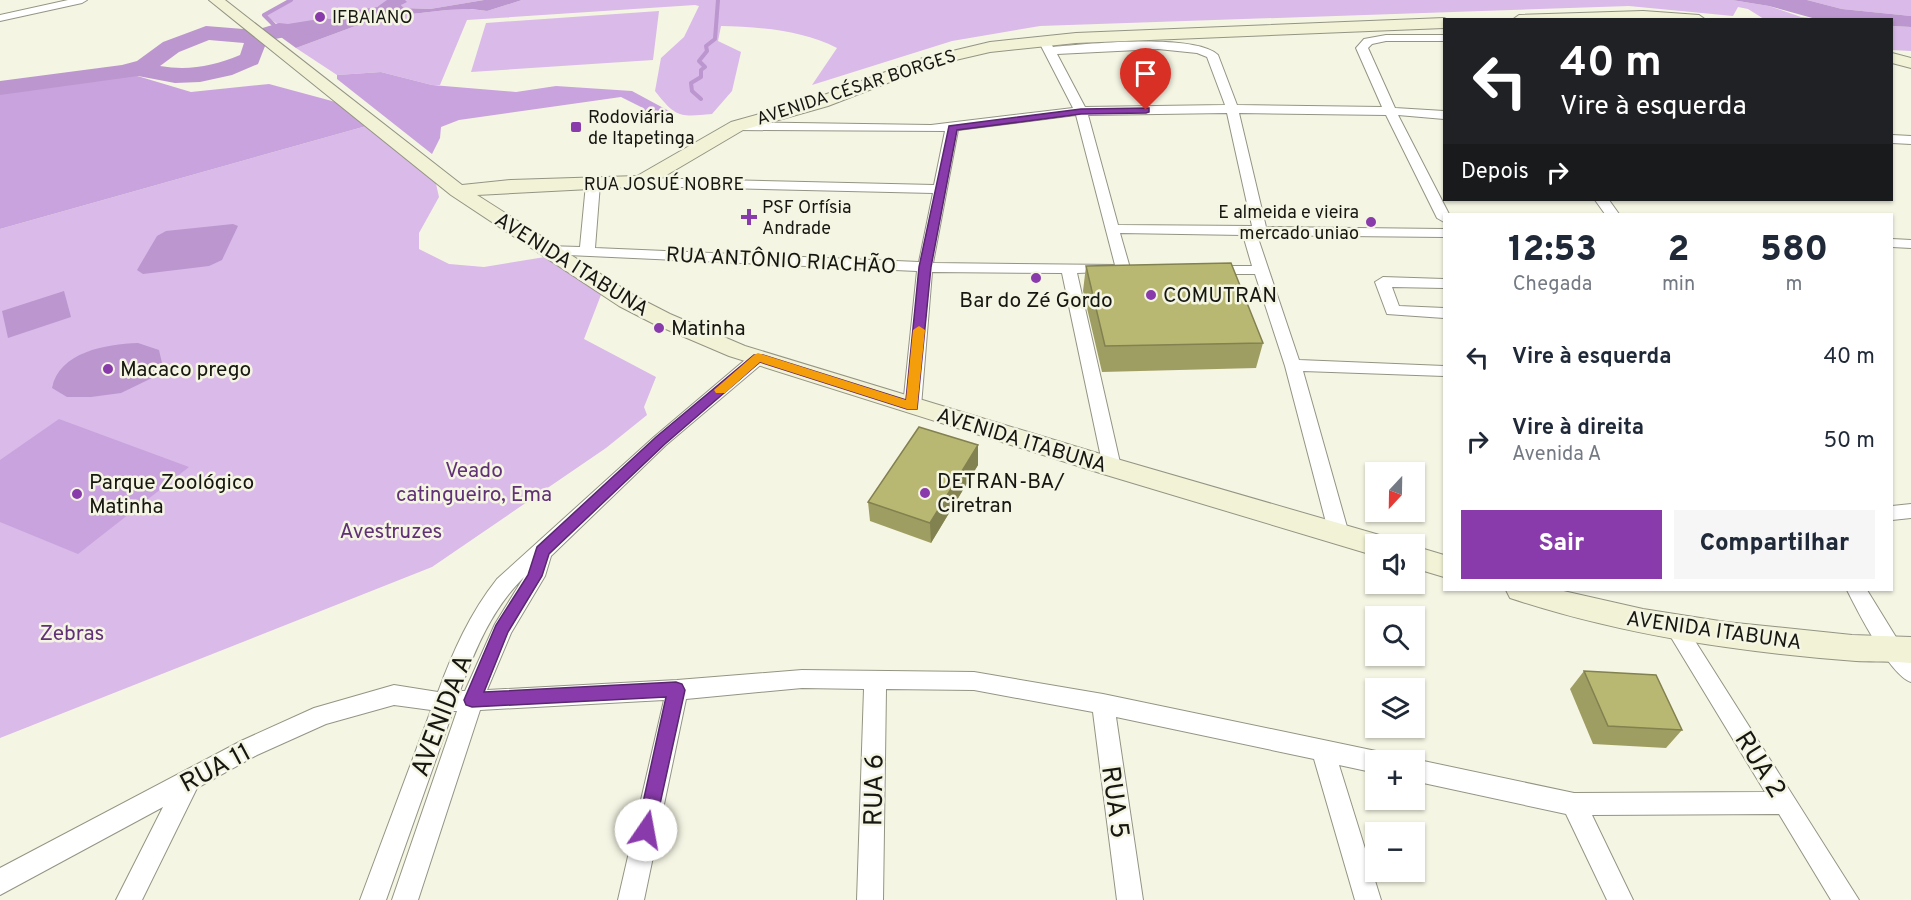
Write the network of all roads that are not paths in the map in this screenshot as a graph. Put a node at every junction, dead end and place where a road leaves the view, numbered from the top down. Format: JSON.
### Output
{"nodes":[{"id":1,"x":82,"y":0,"type":"edge"},
{"id":2,"x":216,"y":0,"type":"edge"},
{"id":3,"x":0,"y":18,"type":"edge"},
{"id":4,"x":1582,"y":18,"type":"edge"},
{"id":5,"x":1671,"y":18,"type":"edge"},
{"id":6,"x":1443,"y":22,"type":"edge"},
{"id":7,"x":1443,"y":38,"type":"edge"},
{"id":8,"x":1046,"y":46,"type":"junction"},
{"id":9,"x":1893,"y":58,"type":"edge"},
{"id":10,"x":1911,"y":63,"type":"edge"},
{"id":11,"x":1232,"y":109,"type":"junction"},
{"id":12,"x":1081,"y":111,"type":"junction"},
{"id":13,"x":1390,"y":111,"type":"junction"},
{"id":14,"x":1443,"y":115,"type":"edge"},
{"id":15,"x":737,"y":126,"type":"junction"},
{"id":16,"x":952,"y":128,"type":"junction"},
{"id":17,"x":1893,"y":140,"type":"edge"},
{"id":18,"x":1911,"y":140,"type":"edge"},
{"id":19,"x":641,"y":182,"type":"junction"},
{"id":20,"x":592,"y":184,"type":"junction"},
{"id":21,"x":941,"y":189,"type":"junction"},
{"id":22,"x":458,"y":191,"type":"junction"},
{"id":23,"x":1443,"y":216,"type":"edge"},
{"id":24,"x":1113,"y":229,"type":"junction"},
{"id":25,"x":1255,"y":231,"type":"junction"},
{"id":26,"x":1443,"y":233,"type":"edge"},
{"id":27,"x":1893,"y":243,"type":"edge"},
{"id":28,"x":1911,"y":244,"type":"edge"},
{"id":29,"x":546,"y":250,"type":"junction"},
{"id":30,"x":587,"y":251,"type":"junction"},
{"id":31,"x":925,"y":267,"type":"junction"},
{"id":32,"x":1069,"y":269,"type":"junction"},
{"id":33,"x":1191,"y":269,"type":"edge"},
{"id":34,"x":1259,"y":270,"type":"junction"},
{"id":35,"x":1443,"y":283,"type":"edge"},
{"id":36,"x":1443,"y":313,"type":"edge"},
{"id":37,"x":758,"y":357,"type":"junction"},
{"id":38,"x":1293,"y":365,"type":"junction"},
{"id":39,"x":1443,"y":371,"type":"edge"},
{"id":40,"x":912,"y":406,"type":"junction"},
{"id":41,"x":1112,"y":467,"type":"junction"},
{"id":42,"x":1911,"y":512,"type":"edge"},
{"id":43,"x":1893,"y":513,"type":"edge"},
{"id":44,"x":1339,"y":534,"type":"junction"},
{"id":45,"x":1365,"y":542,"type":"edge"},
{"id":46,"x":542,"y":552,"type":"junction"},
{"id":47,"x":1425,"y":560,"type":"edge"},
{"id":48,"x":1443,"y":566,"type":"edge"},
{"id":49,"x":1523,"y":591,"type":"edge"},
{"id":50,"x":1858,"y":591,"type":"edge"},
{"id":51,"x":1676,"y":628,"type":"junction"},
{"id":52,"x":1901,"y":649,"type":"edge"},
{"id":53,"x":1911,"y":673,"type":"edge"},
{"id":54,"x":875,"y":680,"type":"junction"},
{"id":55,"x":676,"y":690,"type":"junction"},
{"id":56,"x":472,"y":700,"type":"junction"},
{"id":57,"x":443,"y":702,"type":"junction"},
{"id":58,"x":1102,"y":704,"type":"junction"},
{"id":59,"x":1323,"y":750,"type":"junction"},
{"id":60,"x":1365,"y":760,"type":"edge"},
{"id":61,"x":1425,"y":772,"type":"edge"},
{"id":62,"x":189,"y":780,"type":"junction"},
{"id":63,"x":1786,"y":803,"type":"junction"},
{"id":64,"x":1574,"y":804,"type":"junction"},
{"id":65,"x":0,"y":882,"type":"edge"},
{"id":66,"x":129,"y":900,"type":"edge"},
{"id":67,"x":373,"y":900,"type":"edge"},
{"id":68,"x":405,"y":900,"type":"edge"},
{"id":69,"x":631,"y":900,"type":"edge"},
{"id":70,"x":870,"y":900,"type":"edge"},
{"id":71,"x":1130,"y":900,"type":"edge"},
{"id":72,"x":1368,"y":900,"type":"edge"},
{"id":73,"x":1620,"y":900,"type":"edge"},
{"id":74,"x":1846,"y":900,"type":"edge"}],
"edges":[{"from":1,"to":3,"type":"street"},
{"from":2,"to":22,"type":"main road","name":"AVENIDA ITABUNA"},
{"from":4,"to":5,"type":"main road"},
{"from":6,"to":8,"type":"main road","name":"AVENIDA CÉSAR BORGES"},
{"from":7,"to":13,"type":"street"},
{"from":8,"to":11,"type":"street"},
{"from":8,"to":12,"type":"street"},
{"from":8,"to":15,"type":"main road","name":"AVENIDA CÉSAR BORGES"},
{"from":9,"to":10,"type":"main road"},
{"from":11,"to":12,"type":"street"},
{"from":11,"to":13,"type":"street"},
{"from":11,"to":25,"type":"street"},
{"from":12,"to":16,"type":"street"},
{"from":12,"to":24,"type":"street"},
{"from":13,"to":14,"type":"street"},
{"from":13,"to":23,"type":"street"},
{"from":15,"to":16,"type":"street"},
{"from":15,"to":19,"type":"main road","name":"AVENIDA CÉSAR BORGES"},
{"from":16,"to":21,"type":"street"},
{"from":17,"to":18,"type":"street"},
{"from":19,"to":20,"type":"main road","name":"RUA JOSUÉ NOBRE"},
{"from":19,"to":21,"type":"street","name":"RUA JOSUÉ NOBRE"},
{"from":20,"to":22,"type":"main road","name":"RUA JOSUÉ NOBRE"},
{"from":20,"to":30,"type":"street"},
{"from":21,"to":31,"type":"street"},
{"from":22,"to":29,"type":"main road","name":"AVENIDA ITABUNA"},
{"from":24,"to":25,"type":"street"},
{"from":24,"to":32,"type":"street","name":"RUA ANTÔNIO RIACHÃO"},
{"from":25,"to":26,"type":"street"},
{"from":25,"to":34,"type":"street"},
{"from":27,"to":28,"type":"street"},
{"from":29,"to":30,"type":"street","name":"RUA ANTÔNIO RIACHÃO"},
{"from":29,"to":37,"type":"main road","name":"AVENIDA ITABUNA"},
{"from":30,"to":31,"type":"street","name":"RUA ANTÔNIO RIACHÃO"},
{"from":31,"to":32,"type":"street","name":"RUA ANTÔNIO RIACHÃO"},
{"from":31,"to":40,"type":"street"},
{"from":32,"to":41,"type":"street"},
{"from":33,"to":34,"type":"street"},
{"from":34,"to":38,"type":"street"},
{"from":35,"to":36,"type":"street"},
{"from":37,"to":40,"type":"main road","name":"AVENIDA ITABUNA"},
{"from":37,"to":46,"type":"street","name":"AVENIDA A"},
{"from":38,"to":39,"type":"street"},
{"from":38,"to":44,"type":"street"},
{"from":40,"to":41,"type":"main road","name":"AVENIDA ITABUNA"},
{"from":41,"to":44,"type":"main road","name":"AVENIDA ITABUNA"},
{"from":42,"to":43,"type":"street"},
{"from":44,"to":45,"type":"main road","name":"AVENIDA ITABUNA"},
{"from":46,"to":56,"type":"street","name":"AVENIDA A"},
{"from":46,"to":57,"type":"street","name":"AVENIDA A"},
{"from":47,"to":48,"type":"main road"},
{"from":49,"to":51,"type":"main road","name":"AVENIDA ITABUNA"},
{"from":50,"to":52,"type":"street"},
{"from":51,"to":52,"type":"main road","name":"AVENIDA ITABUNA"},
{"from":51,"to":63,"type":"street","name":"RUA 2"},
{"from":52,"to":53,"type":"street"},
{"from":54,"to":55,"type":"street","name":"RUA 11"},
{"from":54,"to":58,"type":"street","name":"RUA 11"},
{"from":54,"to":70,"type":"street","name":"RUA 6"},
{"from":55,"to":56,"type":"street","name":"RUA 11"},
{"from":55,"to":69,"type":"street"},
{"from":56,"to":57,"type":"street","name":"RUA 11"},
{"from":56,"to":68,"type":"street","name":"AVENIDA A"},
{"from":57,"to":62,"type":"street","name":"RUA 11"},
{"from":57,"to":67,"type":"street","name":"AVENIDA A"},
{"from":58,"to":59,"type":"street","name":"RUA 11"},
{"from":58,"to":71,"type":"street","name":"RUA 5"},
{"from":59,"to":60,"type":"street","name":"RUA 11"},
{"from":59,"to":72,"type":"street"},
{"from":61,"to":64,"type":"street"},
{"from":62,"to":65,"type":"street","name":"RUA 11"},
{"from":62,"to":66,"type":"street"},
{"from":63,"to":64,"type":"street"},
{"from":63,"to":74,"type":"street","name":"RUA 2"},
{"from":64,"to":73,"type":"street"}]}
